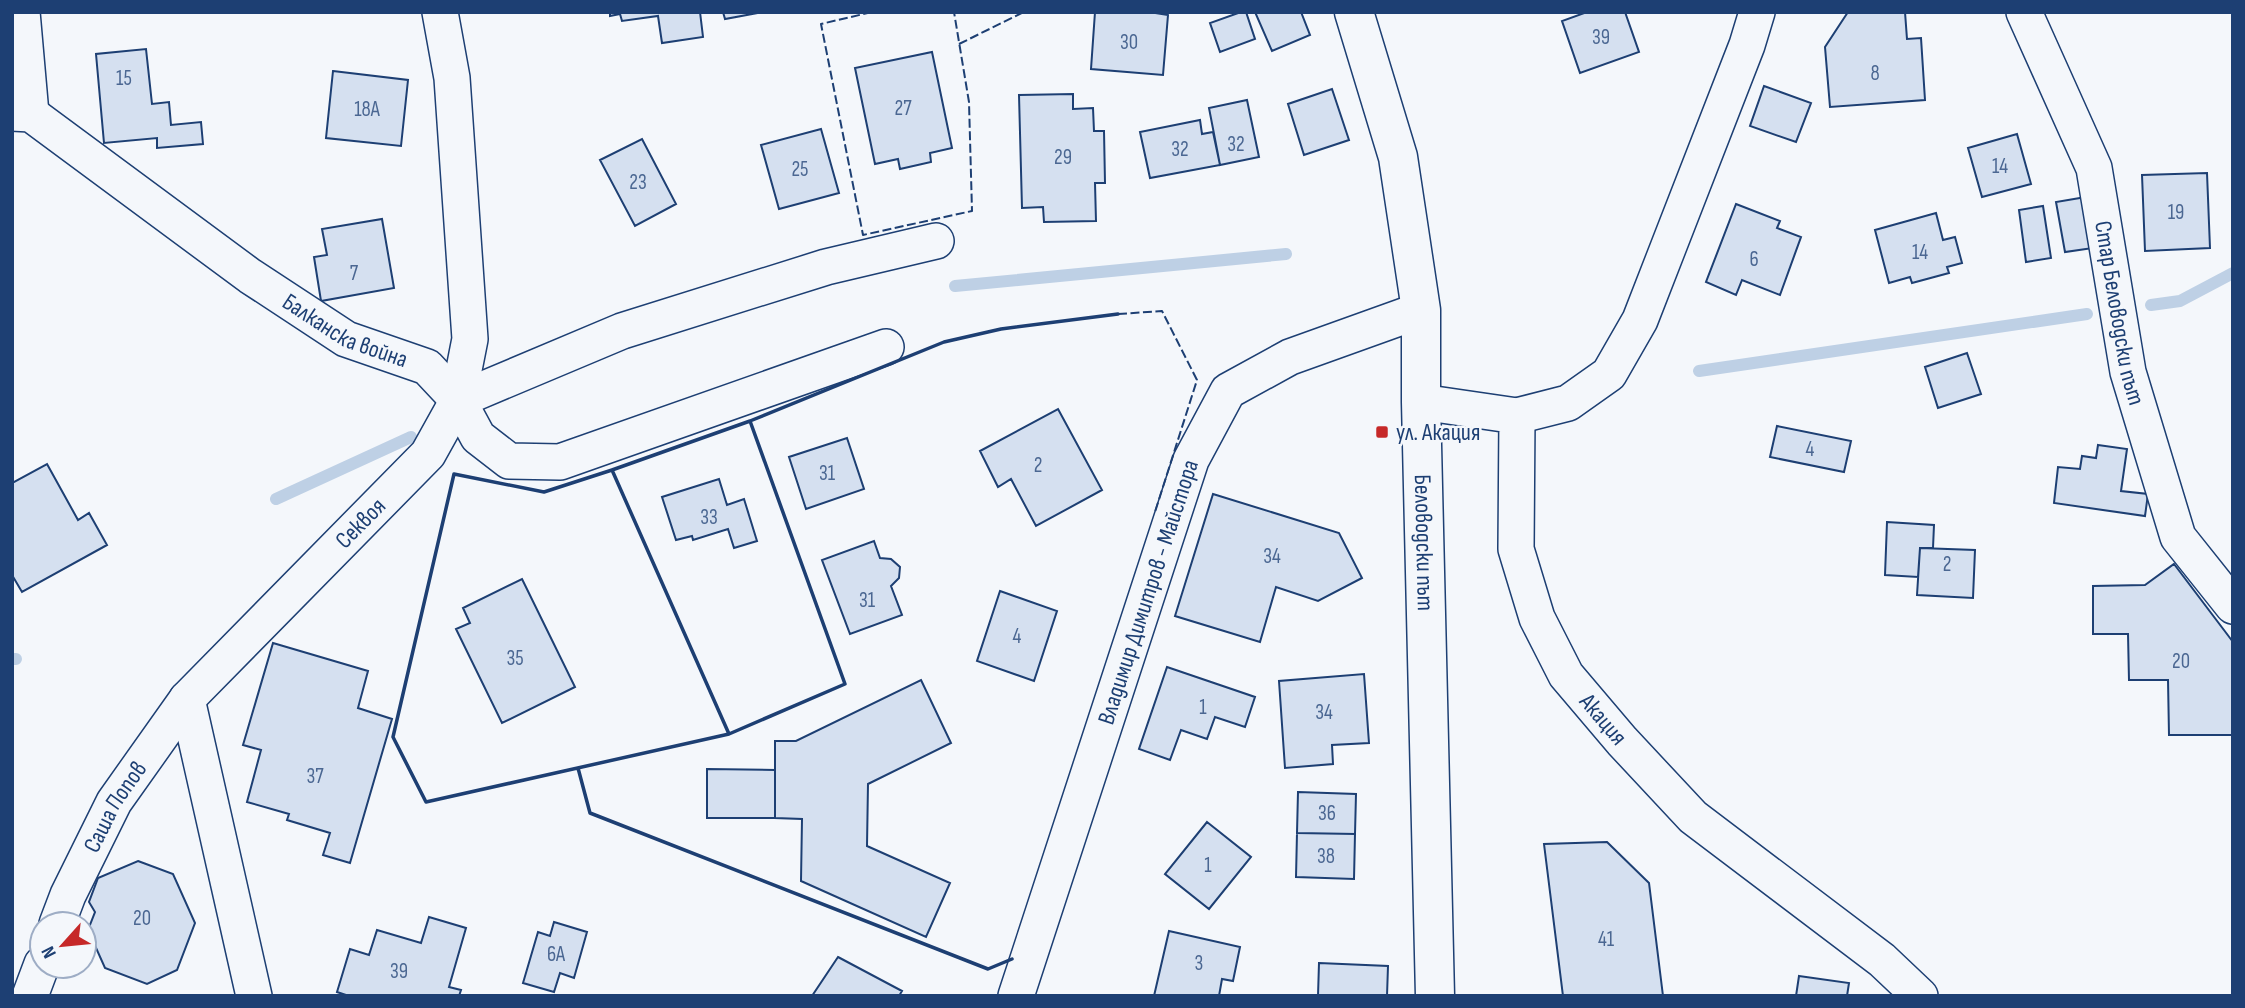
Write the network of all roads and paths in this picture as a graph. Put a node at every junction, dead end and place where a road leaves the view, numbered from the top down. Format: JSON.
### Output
{"nodes":[{"id":1,"x":22,"y":12,"type":"edge"},
{"id":2,"x":440,"y":12,"type":"edge"},
{"id":3,"x":1354,"y":12,"type":"edge"},
{"id":4,"x":1757,"y":12,"type":"edge"},
{"id":5,"x":2024,"y":12,"type":"edge"},
{"id":6,"x":22,"y":113,"type":"edge"},
{"id":7,"x":936,"y":241,"type":"dead end"},
{"id":8,"x":1421,"y":310,"type":"junction"},
{"id":9,"x":886,"y":347,"type":"dead end"},
{"id":10,"x":458,"y":400,"type":"junction"},
{"id":11,"x":1421,"y":402,"type":"junction"},
{"id":12,"x":1517,"y":416,"type":"junction"},
{"id":13,"x":2233,"y":606,"type":"edge"},
{"id":14,"x":187,"y":699,"type":"junction"},
{"id":15,"x":62,"y":910,"type":"edge"},
{"id":16,"x":254,"y":996,"type":"edge"},
{"id":17,"x":1016,"y":996,"type":"edge"},
{"id":18,"x":1435,"y":996,"type":"edge"},
{"id":19,"x":1920,"y":996,"type":"edge"}],
"edges":[{"from":1,"to":6,"type":"street"},
{"from":2,"to":10,"type":"street","name":"Секвоя"},
{"from":3,"to":8,"type":"street","name":"Беловодски път"},
{"from":4,"to":12,"type":"street"},
{"from":5,"to":13,"type":"street","name":"Стар Беловодски път"},
{"from":6,"to":10,"type":"street","name":"Балканска война"},
{"from":7,"to":10,"type":"street"},
{"from":8,"to":11,"type":"street","name":"Беловодски път"},
{"from":8,"to":17,"type":"street","name":"Владимир Димитров - Майстора"},
{"from":9,"to":10,"type":"street","name":"Балканска война"},
{"from":10,"to":14,"type":"street","name":"Секвоя"},
{"from":11,"to":12,"type":"street"},
{"from":11,"to":18,"type":"street","name":"Беловодски път"},
{"from":12,"to":19,"type":"street","name":"Акация"},
{"from":14,"to":15,"type":"street","name":"Саша Попов"},
{"from":14,"to":16,"type":"street"}]}
